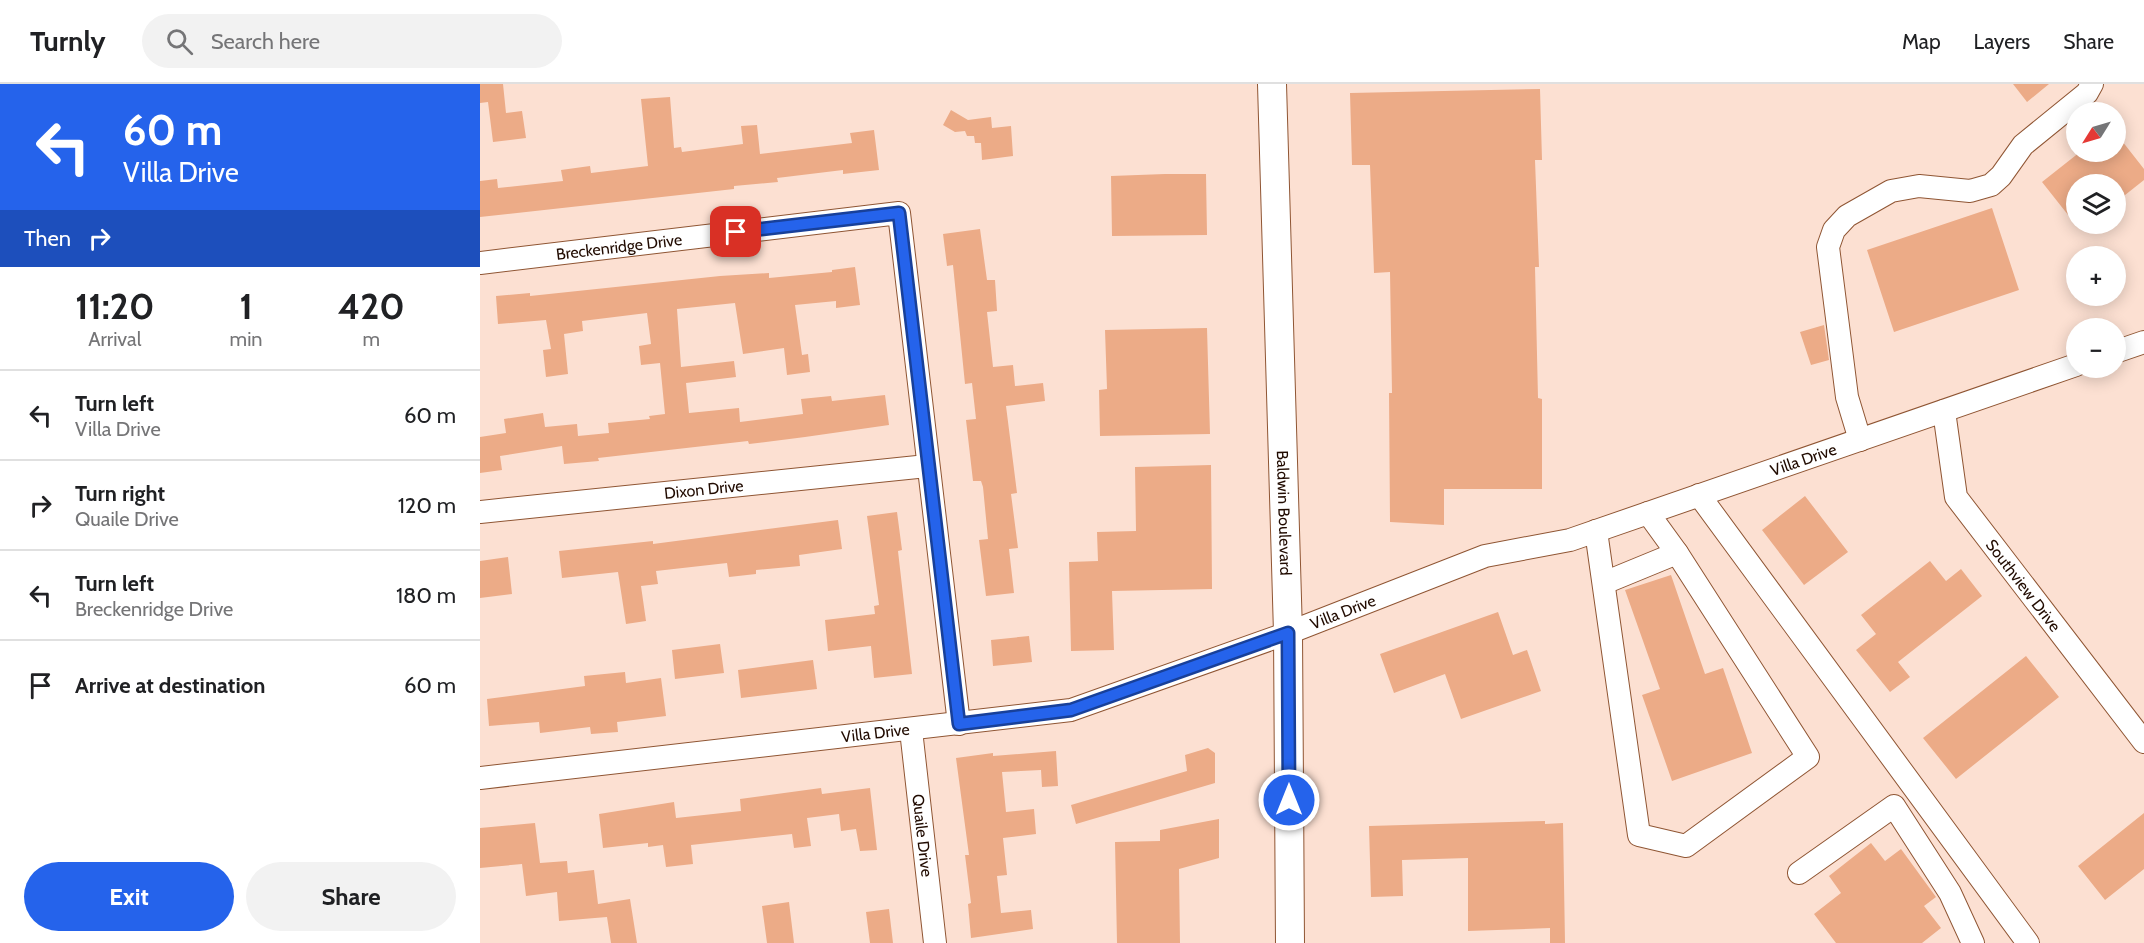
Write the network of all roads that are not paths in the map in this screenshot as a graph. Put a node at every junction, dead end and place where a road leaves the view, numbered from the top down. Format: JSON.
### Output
{"nodes":[{"id":1,"x":1272,"y":84,"type":"edge"},
{"id":2,"x":2092,"y":84,"type":"edge"},
{"id":3,"x":480,"y":262,"type":"edge"},
{"id":4,"x":2144,"y":342,"type":"edge"},
{"id":5,"x":2126,"y":348,"type":"edge"},
{"id":6,"x":2066,"y":368,"type":"edge"},
{"id":7,"x":1944,"y":411,"type":"junction"},
{"id":8,"x":1860,"y":440,"type":"junction"},
{"id":9,"x":927,"y":466,"type":"junction"},
{"id":10,"x":1699,"y":495,"type":"junction"},
{"id":11,"x":480,"y":512,"type":"edge"},
{"id":12,"x":1648,"y":513,"type":"junction"},
{"id":13,"x":1596,"y":531,"type":"junction"},
{"id":14,"x":1677,"y":553,"type":"junction"},
{"id":15,"x":1604,"y":583,"type":"junction"},
{"id":16,"x":1288,"y":633,"type":"junction"},
{"id":17,"x":959,"y":724,"type":"junction"},
{"id":18,"x":911,"y":730,"type":"junction"},
{"id":19,"x":2144,"y":742,"type":"edge"},
{"id":20,"x":480,"y":778,"type":"edge"},
{"id":21,"x":1915,"y":788,"type":"junction"},
{"id":22,"x":1894,"y":806,"type":"junction"},
{"id":23,"x":1974,"y":871,"type":"junction"},
{"id":24,"x":1799,"y":873,"type":"dead end"},
{"id":25,"x":1950,"y":893,"type":"junction"},
{"id":26,"x":2018,"y":939,"type":"edge"},
{"id":27,"x":935,"y":943,"type":"edge"},
{"id":28,"x":1290,"y":943,"type":"edge"},
{"id":29,"x":1974,"y":943,"type":"edge"}],
"edges":[{"from":1,"to":16,"type":"main road","name":"Baldwin Boulevard"},
{"from":2,"to":8,"type":"street"},
{"from":3,"to":9,"type":"street","name":"Breckenridge Drive"},
{"from":4,"to":5,"type":"street"},
{"from":6,"to":7,"type":"street","name":"Villa Drive"},
{"from":7,"to":8,"type":"street","name":"Villa Drive"},
{"from":7,"to":19,"type":"street","name":"Southview Drive"},
{"from":8,"to":10,"type":"street","name":"Villa Drive"},
{"from":9,"to":11,"type":"street","name":"Dixon Drive"},
{"from":9,"to":17,"type":"street"},
{"from":10,"to":12,"type":"street","name":"Villa Drive"},
{"from":10,"to":21,"type":"street"},
{"from":12,"to":13,"type":"street","name":"Villa Drive"},
{"from":12,"to":14,"type":"street"},
{"from":13,"to":15,"type":"street"},
{"from":13,"to":16,"type":"street","name":"Villa Drive"},
{"from":14,"to":15,"type":"street"},
{"from":14,"to":15,"type":"street"},
{"from":16,"to":17,"type":"street","name":"Villa Drive"},
{"from":16,"to":28,"type":"main road","name":"Baldwin Boulevard"},
{"from":17,"to":18,"type":"street","name":"Villa Drive"},
{"from":18,"to":20,"type":"street","name":"Villa Drive"},
{"from":18,"to":27,"type":"street","name":"Quaile Drive"},
{"from":21,"to":22,"type":"street"},
{"from":21,"to":23,"type":"street"},
{"from":22,"to":24,"type":"street"},
{"from":22,"to":25,"type":"street"},
{"from":23,"to":25,"type":"street"},
{"from":23,"to":26,"type":"street"},
{"from":25,"to":29,"type":"street"}]}
